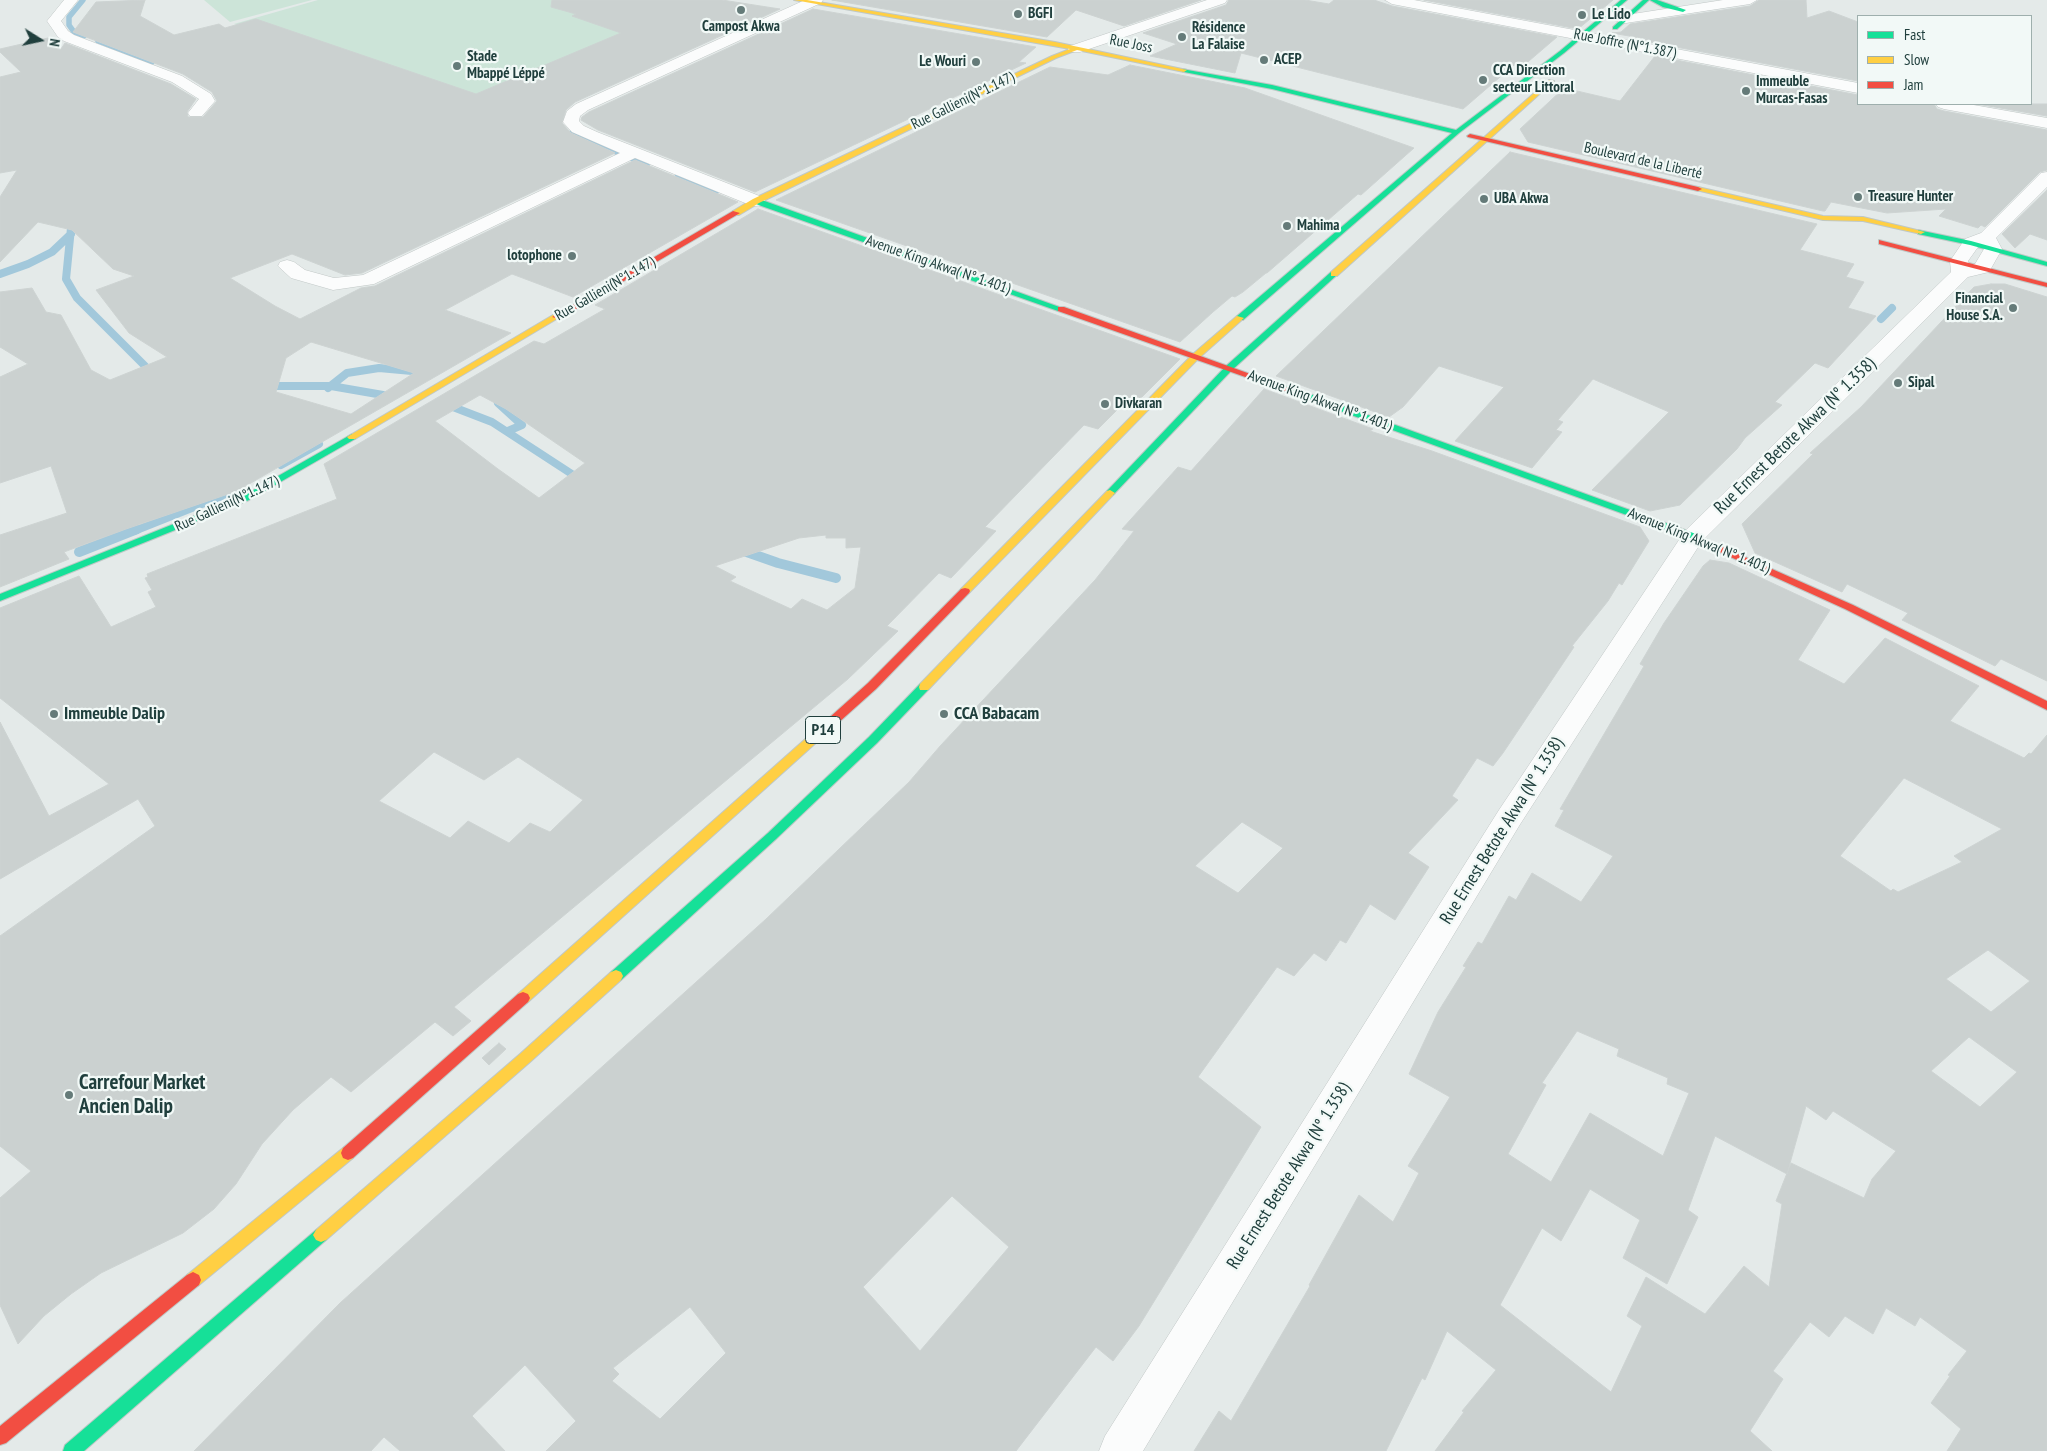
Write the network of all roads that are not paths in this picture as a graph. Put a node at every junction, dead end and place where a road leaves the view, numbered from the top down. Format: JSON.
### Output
{"nodes":[{"id":1,"x":71,"y":0,"type":"edge"},
{"id":2,"x":1220,"y":0,"type":"edge"},
{"id":3,"x":1392,"y":0,"type":"edge"},
{"id":4,"x":1624,"y":0,"type":"edge"},
{"id":5,"x":1646,"y":0,"type":"edge"},
{"id":6,"x":1653,"y":0,"type":"edge"},
{"id":7,"x":1750,"y":0,"type":"edge"},
{"id":8,"x":808,"y":1,"type":"edge"},
{"id":9,"x":1683,"y":10,"type":"junction"},
{"id":10,"x":1607,"y":15,"type":"junction"},
{"id":11,"x":1626,"y":18,"type":"junction"},
{"id":12,"x":1581,"y":36,"type":"junction"},
{"id":13,"x":1597,"y":43,"type":"junction"},
{"id":14,"x":1076,"y":49,"type":"junction"},
{"id":15,"x":1564,"y":71,"type":"dead end"},
{"id":16,"x":1857,"y":88,"type":"edge"},
{"id":17,"x":1949,"y":105,"type":"edge"},
{"id":18,"x":196,"y":112,"type":"dead end"},
{"id":19,"x":2047,"y":123,"type":"edge"},
{"id":20,"x":1457,"y":132,"type":"junction"},
{"id":21,"x":1484,"y":140,"type":"junction"},
{"id":22,"x":634,"y":152,"type":"junction"},
{"id":23,"x":2047,"y":177,"type":"edge"},
{"id":24,"x":756,"y":201,"type":"junction"},
{"id":25,"x":1823,"y":218,"type":"junction"},
{"id":26,"x":1845,"y":231,"type":"dead end"},
{"id":27,"x":1868,"y":239,"type":"dead end"},
{"id":28,"x":1983,"y":243,"type":"junction"},
{"id":29,"x":2047,"y":264,"type":"edge"},
{"id":30,"x":287,"y":266,"type":"dead end"},
{"id":31,"x":1967,"y":267,"type":"junction"},
{"id":32,"x":2047,"y":285,"type":"edge"},
{"id":33,"x":1196,"y":356,"type":"junction"},
{"id":34,"x":1229,"y":368,"type":"junction"},
{"id":35,"x":1693,"y":536,"type":"junction"},
{"id":36,"x":0,"y":598,"type":"edge"},
{"id":37,"x":2047,"y":706,"type":"edge"},
{"id":38,"x":0,"y":1437,"type":"edge"},
{"id":39,"x":71,"y":1451,"type":"edge"},
{"id":40,"x":1120,"y":1451,"type":"edge"}],
"edges":[{"from":1,"to":18,"type":"street"},
{"from":2,"to":14,"type":"street","name":"Rue Gallieni(N°1.147)"},
{"from":3,"to":12,"type":"street","name":"Rue Joffre (N°1.387)"},
{"from":4,"to":10,"type":"main road","number":"P14"},
{"from":5,"to":11,"type":"main road"},
{"from":6,"to":9,"type":"main road"},
{"from":7,"to":9,"type":"street"},
{"from":8,"to":14,"type":"main road","name":"Rue Joss"},
{"from":8,"to":22,"type":"street","name":"Avenue King Akwa( N° 1.401)"},
{"from":9,"to":11,"type":"street"},
{"from":10,"to":11,"type":"street"},
{"from":10,"to":12,"type":"main road","number":"P14"},
{"from":11,"to":13,"type":"main road"},
{"from":12,"to":13,"type":"street","name":"Rue Joffre (N°1.387)"},
{"from":12,"to":20,"type":"main road","number":"P14"},
{"from":13,"to":16,"type":"street","name":"Rue Joffre (N°1.387)"},
{"from":14,"to":20,"type":"main road","name":"Rue Joss"},
{"from":14,"to":24,"type":"main road","name":"Rue Gallieni(N°1.147)"},
{"from":15,"to":21,"type":"main road","number":"P14"},
{"from":17,"to":19,"type":"street"},
{"from":20,"to":21,"type":"main road","name":"Boulevard de la Liberté"},
{"from":20,"to":33,"type":"main road","number":"P14"},
{"from":21,"to":25,"type":"main road","name":"Boulevard de la Liberté"},
{"from":21,"to":34,"type":"main road","number":"P14"},
{"from":22,"to":24,"type":"street","name":"Avenue King Akwa( N° 1.401)"},
{"from":22,"to":30,"type":"street"},
{"from":23,"to":28,"type":"street","name":"Rue Ernest Betote Akwa (N° 1.358)"},
{"from":24,"to":33,"type":"main road","name":"Avenue King Akwa( N° 1.401)"},
{"from":24,"to":36,"type":"main road","name":"Rue Gallieni(N°1.147)"},
{"from":25,"to":26,"type":"main road","name":"Boulevard de la Liberté"},
{"from":25,"to":28,"type":"main road","name":"Boulevard de la Liberté"},
{"from":27,"to":31,"type":"main road"},
{"from":28,"to":29,"type":"main road","name":"Boulevard de la Liberté"},
{"from":28,"to":31,"type":"street","name":"Rue Ernest Betote Akwa (N° 1.358)"},
{"from":31,"to":32,"type":"main road"},
{"from":31,"to":35,"type":"street","name":"Rue Ernest Betote Akwa (N° 1.358)"},
{"from":33,"to":34,"type":"main road","name":"Avenue King Akwa( N° 1.401)"},
{"from":33,"to":38,"type":"main road","number":"P14"},
{"from":34,"to":35,"type":"main road","name":"Avenue King Akwa( N° 1.401)"},
{"from":34,"to":39,"type":"main road","number":"P14"},
{"from":35,"to":37,"type":"main road","name":"Avenue King Akwa( N° 1.401)"},
{"from":35,"to":40,"type":"street","name":"Rue Ernest Betote Akwa (N° 1.358)"}]}
